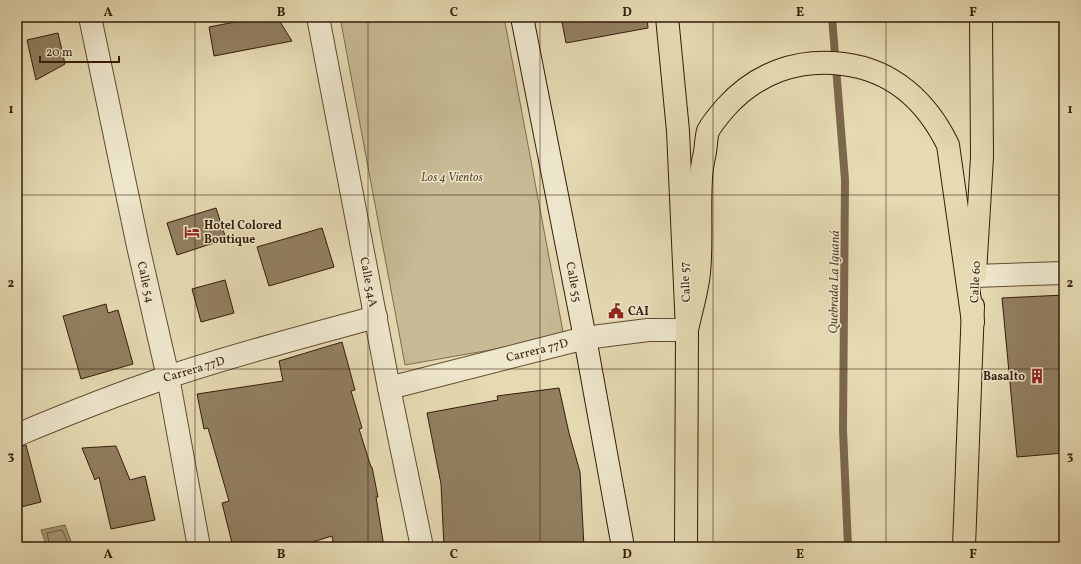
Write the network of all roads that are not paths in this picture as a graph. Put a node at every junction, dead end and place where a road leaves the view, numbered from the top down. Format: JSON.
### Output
{"nodes":[{"id":1,"x":90,"y":17,"type":"edge"},
{"id":2,"x":318,"y":17,"type":"edge"},
{"id":3,"x":522,"y":17,"type":"edge"},
{"id":4,"x":667,"y":17,"type":"edge"},
{"id":5,"x":981,"y":17,"type":"edge"},
{"id":6,"x":1064,"y":273,"type":"edge"},
{"id":7,"x":975,"y":276,"type":"junction"},
{"id":8,"x":376,"y":317,"type":"junction"},
{"id":9,"x":973,"y":322,"type":"junction"},
{"id":10,"x":687,"y":330,"type":"junction"},
{"id":11,"x":585,"y":338,"type":"junction"},
{"id":12,"x":168,"y":377,"type":"junction"},
{"id":13,"x":390,"y":388,"type":"junction"},
{"id":14,"x":17,"y":435,"type":"edge"},
{"id":15,"x":200,"y":547,"type":"edge"},
{"id":16,"x":422,"y":547,"type":"edge"},
{"id":17,"x":623,"y":547,"type":"edge"},
{"id":18,"x":686,"y":547,"type":"edge"},
{"id":19,"x":964,"y":547,"type":"edge"}],
"edges":[{"from":1,"to":12,"type":"street","name":"Calle 54"},
{"from":2,"to":8,"type":"street","name":"Calle 54A"},
{"from":3,"to":11,"type":"street","name":"Calle 55"},
{"from":4,"to":10,"type":"highway","name":"Calle 57"},
{"from":5,"to":7,"type":"highway","name":"Calle 60"},
{"from":6,"to":7,"type":"street"},
{"from":7,"to":9,"type":"highway","name":"Calle 60"},
{"from":8,"to":12,"type":"street","name":"Carrera 77D"},
{"from":8,"to":13,"type":"street","name":"Calle 54A"},
{"from":9,"to":10,"type":"highway"},
{"from":9,"to":19,"type":"highway","name":"Calle 60"},
{"from":10,"to":11,"type":"street","name":"Carrera 77D"},
{"from":10,"to":18,"type":"highway","name":"Calle 57"},
{"from":11,"to":13,"type":"street","name":"Carrera 77D"},
{"from":11,"to":17,"type":"street","name":"Calle 55"},
{"from":12,"to":14,"type":"street","name":"Carrera 77D"},
{"from":12,"to":15,"type":"street","name":"Calle 54"},
{"from":13,"to":16,"type":"street","name":"Calle 54A"}]}
